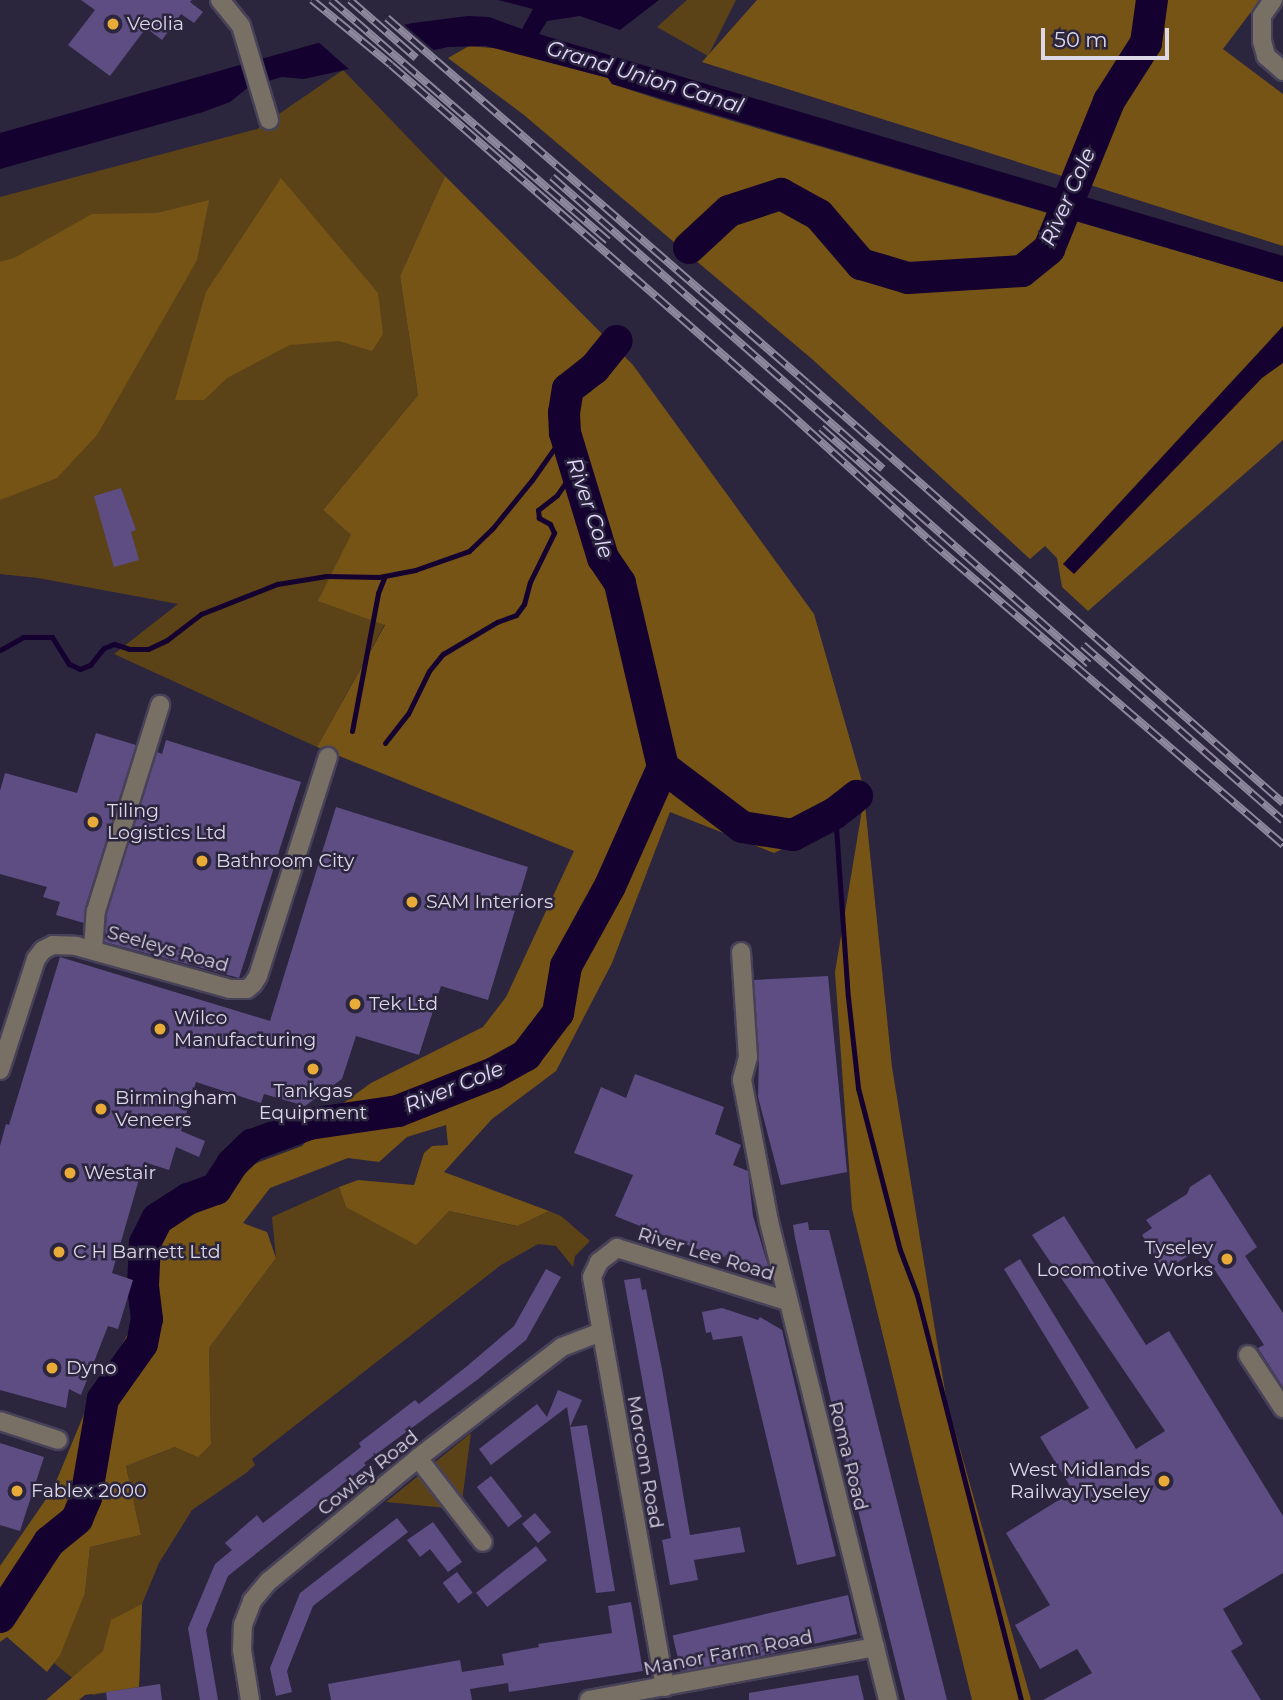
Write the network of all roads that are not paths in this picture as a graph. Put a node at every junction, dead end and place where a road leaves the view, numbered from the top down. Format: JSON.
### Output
{"nodes":[{"id":1,"x":220,"y":0,"type":"edge"},
{"id":2,"x":1273,"y":0,"type":"edge"},
{"id":3,"x":1283,"y":71,"type":"edge"},
{"id":4,"x":269,"y":120,"type":"dead end"},
{"id":5,"x":160,"y":705,"type":"dead end"},
{"id":6,"x":328,"y":757,"type":"dead end"},
{"id":7,"x":93,"y":950,"type":"junction"},
{"id":8,"x":741,"y":952,"type":"dead end"},
{"id":9,"x":0,"y":1070,"type":"edge"},
{"id":10,"x":613,"y":1250,"type":"joint"},
{"id":11,"x":788,"y":1301,"type":"junction"},
{"id":12,"x":601,"y":1332,"type":"junction"},
{"id":13,"x":1248,"y":1355,"type":"dead end"},
{"id":14,"x":1283,"y":1408,"type":"edge"},
{"id":15,"x":0,"y":1421,"type":"edge"},
{"id":16,"x":58,"y":1440,"type":"dead end"},
{"id":17,"x":418,"y":1458,"type":"junction"},
{"id":18,"x":483,"y":1542,"type":"dead end"},
{"id":19,"x":875,"y":1647,"type":"junction"},
{"id":20,"x":665,"y":1687,"type":"junction"},
{"id":21,"x":250,"y":1700,"type":"edge"},
{"id":22,"x":589,"y":1700,"type":"edge"},
{"id":23,"x":888,"y":1700,"type":"edge"}],
"edges":[{"from":1,"to":4,"type":"street"},
{"from":2,"to":3,"type":"street"},
{"from":5,"to":7,"type":"street"},
{"from":6,"to":7,"type":"street","name":"Seeleys Road"},
{"from":7,"to":9,"type":"street","name":"Seeleys Road"},
{"from":8,"to":11,"type":"street","name":"Roma Road"},
{"from":10,"to":11,"type":"street","name":"River Lee Road"},
{"from":10,"to":12,"type":"street","name":"Morcom Road"},
{"from":11,"to":19,"type":"street","name":"Roma Road"},
{"from":12,"to":17,"type":"street","name":"Cowley Road"},
{"from":12,"to":20,"type":"street","name":"Morcom Road"},
{"from":13,"to":14,"type":"street"},
{"from":15,"to":16,"type":"street"},
{"from":17,"to":18,"type":"street"},
{"from":17,"to":21,"type":"street","name":"Cowley Road"},
{"from":19,"to":20,"type":"street","name":"Manor Farm Road"},
{"from":19,"to":23,"type":"street","name":"Roma Road"},
{"from":20,"to":22,"type":"street","name":"Manor Farm Road"}]}
